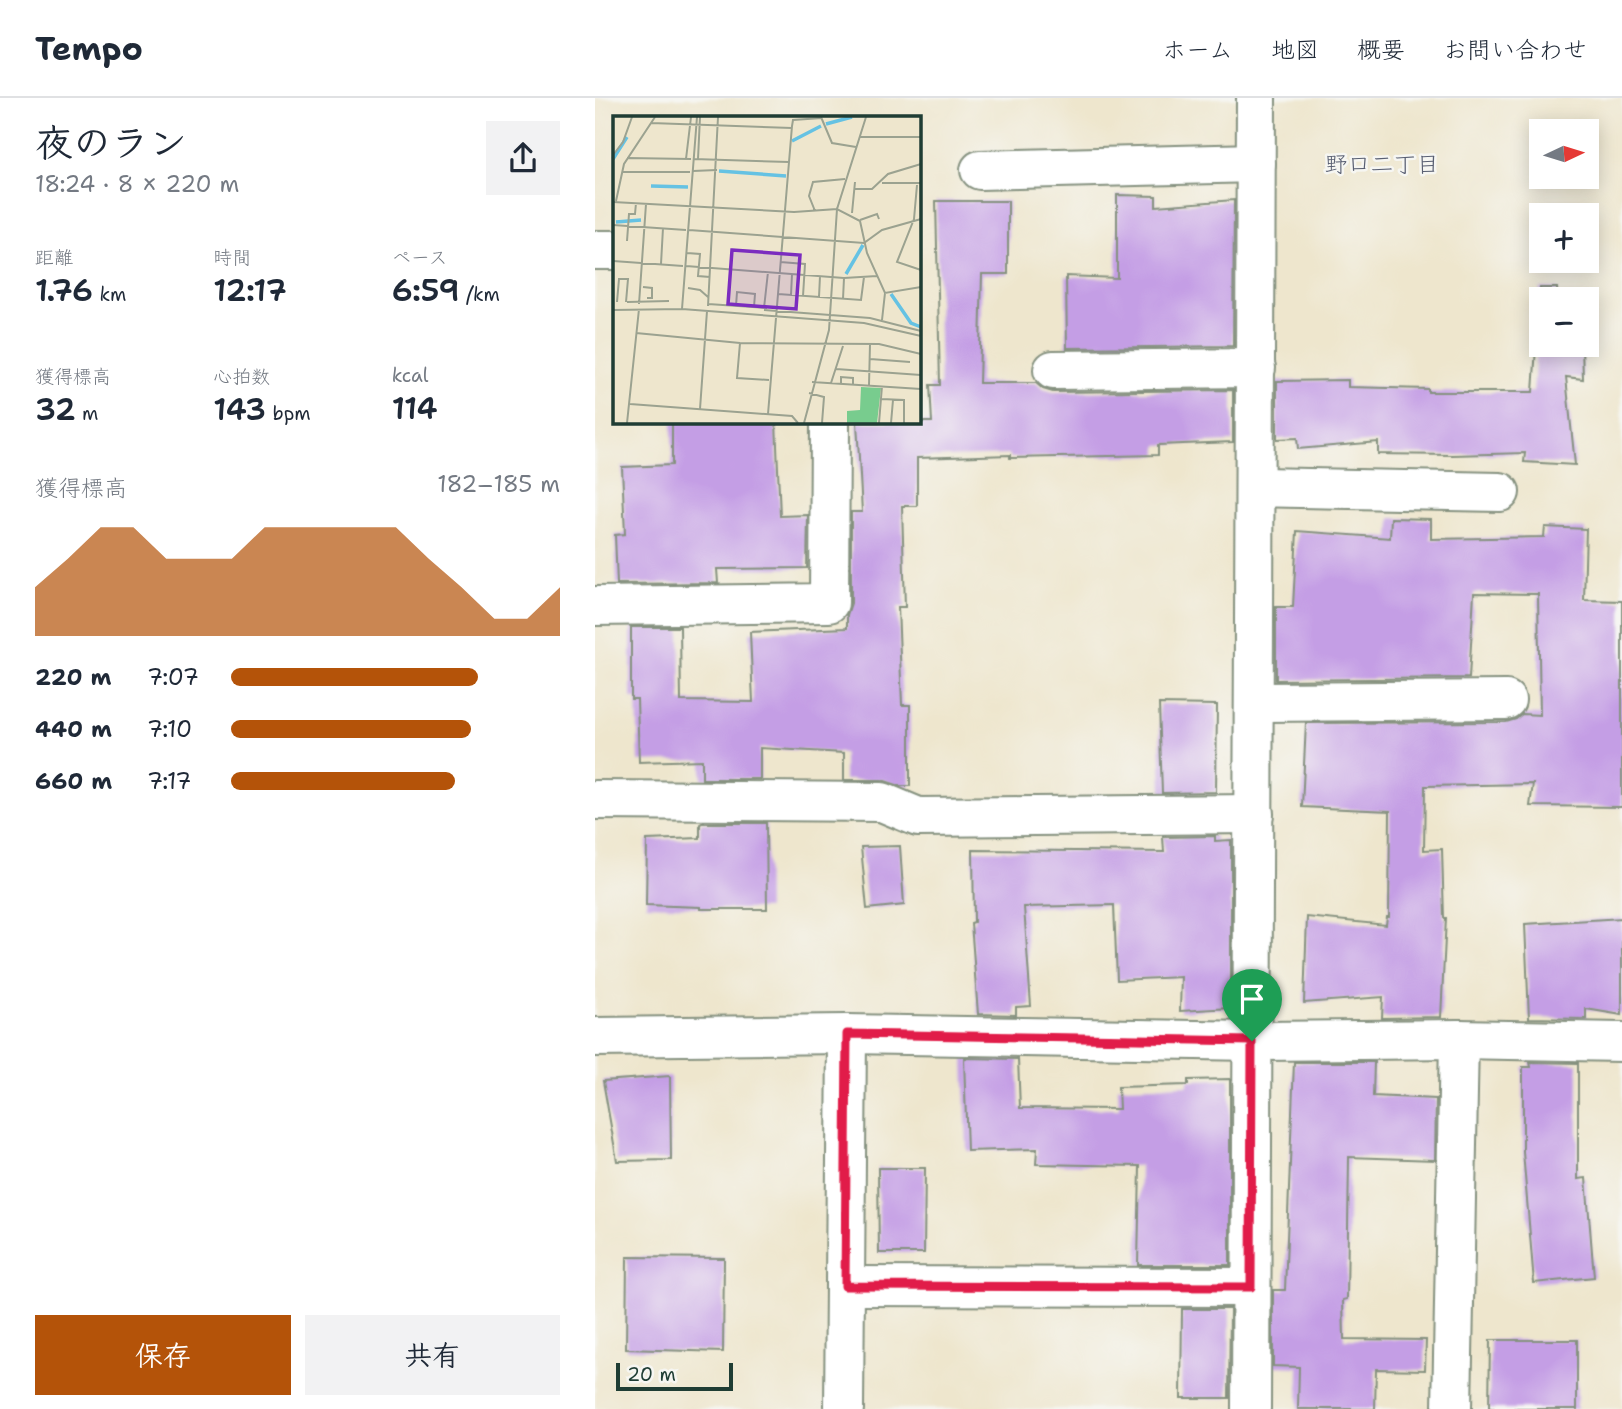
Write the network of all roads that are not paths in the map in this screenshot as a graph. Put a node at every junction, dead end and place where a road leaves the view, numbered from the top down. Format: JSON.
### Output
{"nodes":[{"id":1,"x":1256,"y":98,"type":"edge"},
{"id":2,"x":1256,"y":163,"type":"junction"},
{"id":3,"x":980,"y":170,"type":"dead end"},
{"id":4,"x":595,"y":250,"type":"edge"},
{"id":5,"x":613,"y":250,"type":"edge"},
{"id":6,"x":1256,"y":368,"type":"junction"},
{"id":7,"x":1053,"y":370,"type":"dead end"},
{"id":8,"x":830,"y":424,"type":"edge"},
{"id":9,"x":1256,"y":487,"type":"junction"},
{"id":10,"x":1500,"y":492,"type":"dead end"},
{"id":11,"x":595,"y":606,"type":"edge"},
{"id":12,"x":1506,"y":700,"type":"dead end"},
{"id":13,"x":1254,"y":702,"type":"junction"},
{"id":14,"x":595,"y":800,"type":"edge"},
{"id":15,"x":1254,"y":814,"type":"junction"},
{"id":16,"x":847,"y":1034,"type":"junction"},
{"id":17,"x":595,"y":1037,"type":"edge"},
{"id":18,"x":1459,"y":1040,"type":"junction"},
{"id":19,"x":1252,"y":1041,"type":"junction"},
{"id":20,"x":1622,"y":1042,"type":"edge"},
{"id":21,"x":845,"y":1286,"type":"junction"},
{"id":22,"x":1251,"y":1287,"type":"junction"},
{"id":23,"x":845,"y":1409,"type":"edge"},
{"id":24,"x":1251,"y":1409,"type":"edge"},
{"id":25,"x":1452,"y":1409,"type":"edge"}],
"edges":[{"from":1,"to":2,"type":"street"},
{"from":2,"to":3,"type":"street"},
{"from":2,"to":6,"type":"street"},
{"from":4,"to":5,"type":"street"},
{"from":6,"to":7,"type":"street"},
{"from":6,"to":9,"type":"street"},
{"from":8,"to":11,"type":"street"},
{"from":9,"to":10,"type":"street"},
{"from":9,"to":13,"type":"street"},
{"from":12,"to":13,"type":"street"},
{"from":13,"to":15,"type":"street"},
{"from":14,"to":15,"type":"street"},
{"from":15,"to":19,"type":"street"},
{"from":16,"to":17,"type":"street"},
{"from":16,"to":19,"type":"street"},
{"from":16,"to":21,"type":"street"},
{"from":18,"to":19,"type":"street"},
{"from":18,"to":20,"type":"street"},
{"from":18,"to":25,"type":"street"},
{"from":19,"to":22,"type":"street"},
{"from":21,"to":22,"type":"street"},
{"from":21,"to":23,"type":"street"},
{"from":22,"to":24,"type":"street"}]}
